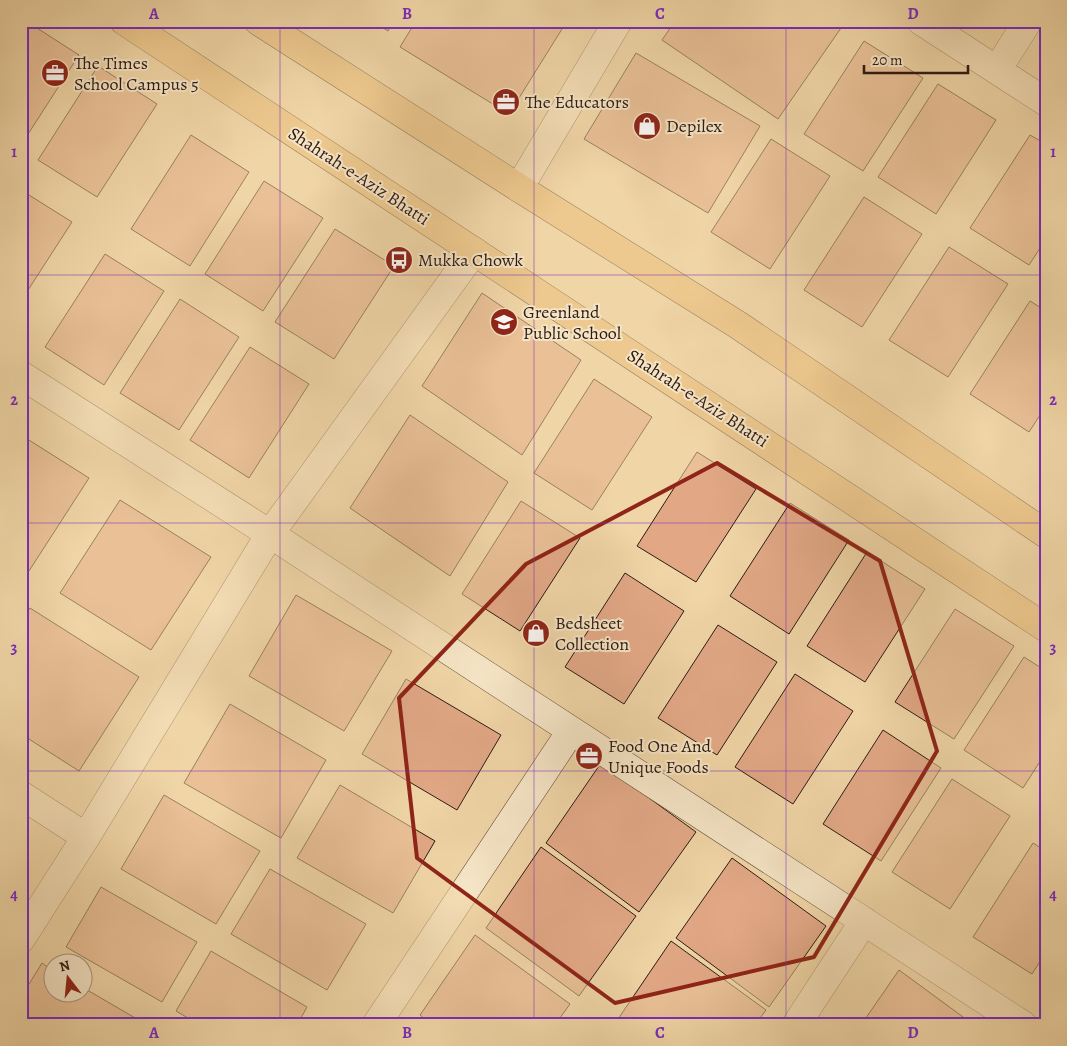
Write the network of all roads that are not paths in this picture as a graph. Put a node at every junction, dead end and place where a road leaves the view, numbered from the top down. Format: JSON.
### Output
{"nodes":[{"id":1,"x":124,"y":21,"type":"edge"},
{"id":2,"x":258,"y":21,"type":"edge"},
{"id":3,"x":618,"y":21,"type":"edge"},
{"id":4,"x":921,"y":21,"type":"edge"},
{"id":5,"x":1028,"y":21,"type":"edge"},
{"id":6,"x":997,"y":70,"type":"junction"},
{"id":7,"x":1046,"y":102,"type":"edge"},
{"id":8,"x":519,"y":188,"type":"junction"},
{"id":9,"x":474,"y":251,"type":"junction"},
{"id":10,"x":21,"y":375,"type":"edge"},
{"id":11,"x":270,"y":534,"type":"junction"},
{"id":12,"x":1046,"y":534,"type":"edge"},
{"id":13,"x":1046,"y":628,"type":"edge"},
{"id":14,"x":571,"y":731,"type":"junction"},
{"id":15,"x":21,"y":795,"type":"edge"},
{"id":16,"x":86,"y":838,"type":"junction"},
{"id":17,"x":864,"y":921,"type":"junction"},
{"id":18,"x":21,"y":939,"type":"edge"},
{"id":19,"x":376,"y":1025,"type":"edge"},
{"id":20,"x":796,"y":1025,"type":"edge"},
{"id":21,"x":1024,"y":1025,"type":"edge"}],
"edges":[{"from":1,"to":9,"type":"main road","name":"Shahrah-e-Aziz Bhatti"},
{"from":2,"to":8,"type":"main road"},
{"from":3,"to":8,"type":"street"},
{"from":4,"to":6,"type":"street"},
{"from":5,"to":6,"type":"street"},
{"from":6,"to":7,"type":"street"},
{"from":8,"to":12,"type":"main road"},
{"from":9,"to":11,"type":"street"},
{"from":9,"to":13,"type":"main road","name":"Shahrah-e-Aziz Bhatti"},
{"from":10,"to":11,"type":"street"},
{"from":11,"to":14,"type":"street"},
{"from":11,"to":16,"type":"street"},
{"from":14,"to":17,"type":"street"},
{"from":14,"to":19,"type":"street"},
{"from":15,"to":16,"type":"street"},
{"from":16,"to":18,"type":"street"},
{"from":17,"to":20,"type":"street"},
{"from":17,"to":21,"type":"street"}]}
